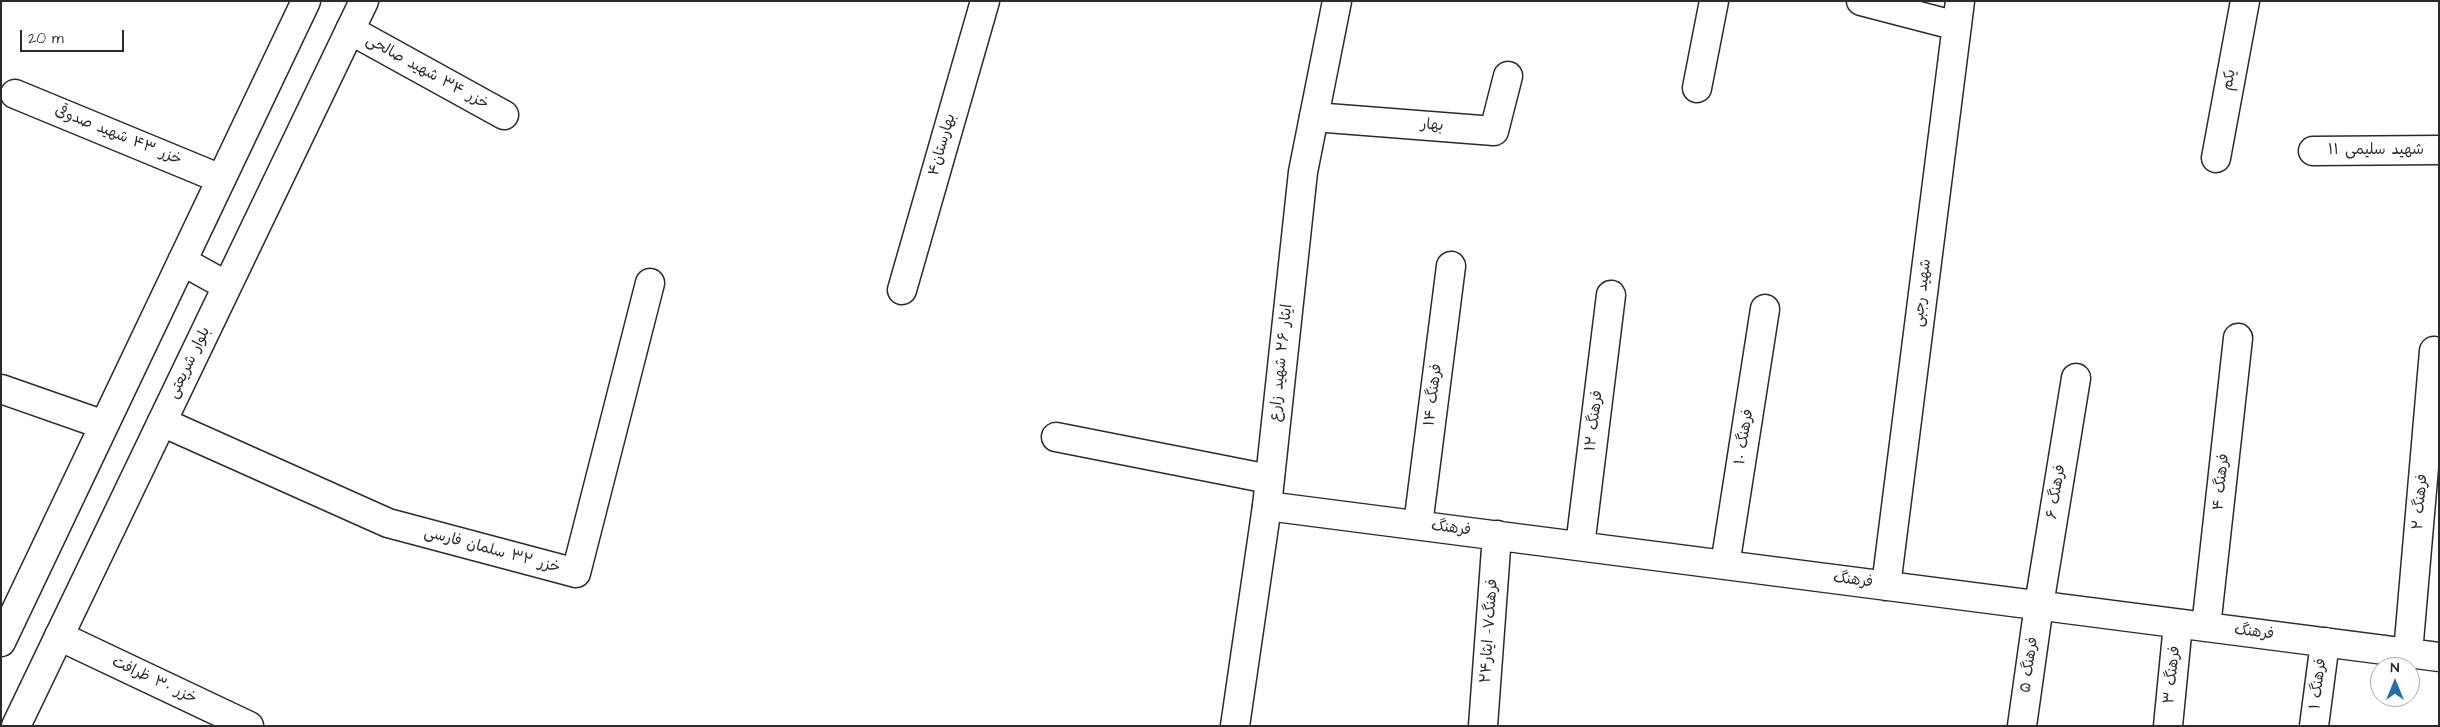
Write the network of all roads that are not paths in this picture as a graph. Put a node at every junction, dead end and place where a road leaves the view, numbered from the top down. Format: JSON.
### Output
{"nodes":[{"id":1,"x":306,"y":1,"type":"edge"},
{"id":2,"x":364,"y":1,"type":"edge"},
{"id":3,"x":985,"y":1,"type":"edge"},
{"id":4,"x":1337,"y":1,"type":"edge"},
{"id":5,"x":1714,"y":1,"type":"edge"},
{"id":6,"x":1861,"y":1,"type":"edge"},
{"id":7,"x":2245,"y":1,"type":"edge"},
{"id":8,"x":1959,"y":13,"type":"edge"},
{"id":9,"x":350,"y":30,"type":"junction"},
{"id":10,"x":1508,"y":76,"type":"dead end"},
{"id":11,"x":1697,"y":88,"type":"dead end"},
{"id":12,"x":15,"y":94,"type":"dead end"},
{"id":13,"x":504,"y":115,"type":"dead end"},
{"id":14,"x":1314,"y":117,"type":"junction"},
{"id":15,"x":2439,"y":150,"type":"edge"},
{"id":16,"x":2312,"y":151,"type":"dead end"},
{"id":17,"x":2216,"y":158,"type":"dead end"},
{"id":18,"x":221,"y":179,"type":"junction"},
{"id":19,"x":182,"y":262,"type":"junction"},
{"id":20,"x":1451,"y":266,"type":"dead end"},
{"id":21,"x":650,"y":283,"type":"dead end"},
{"id":22,"x":227,"y":286,"type":"junction"},
{"id":23,"x":902,"y":290,"type":"dead end"},
{"id":24,"x":1611,"y":296,"type":"dead end"},
{"id":25,"x":1765,"y":309,"type":"dead end"},
{"id":26,"x":2238,"y":338,"type":"dead end"},
{"id":27,"x":2434,"y":351,"type":"dead end"},
{"id":28,"x":2076,"y":378,"type":"dead end"},
{"id":29,"x":1,"y":389,"type":"edge"},
{"id":30,"x":162,"y":422,"type":"junction"},
{"id":31,"x":104,"y":425,"type":"junction"},
{"id":32,"x":1056,"y":437,"type":"dead end"},
{"id":33,"x":1270,"y":479,"type":"junction"},
{"id":34,"x":1267,"y":506,"type":"junction"},
{"id":35,"x":1418,"y":525,"type":"junction"},
{"id":36,"x":1497,"y":535,"type":"junction"},
{"id":37,"x":1580,"y":546,"type":"junction"},
{"id":38,"x":1725,"y":565,"type":"junction"},
{"id":39,"x":1886,"y":586,"type":"junction"},
{"id":40,"x":2039,"y":605,"type":"junction"},
{"id":41,"x":2178,"y":624,"type":"junction"},
{"id":42,"x":2206,"y":627,"type":"junction"},
{"id":43,"x":59,"y":636,"type":"junction"},
{"id":44,"x":1,"y":642,"type":"edge"},
{"id":45,"x":2325,"y":642,"type":"junction"},
{"id":46,"x":2408,"y":653,"type":"junction"},
{"id":47,"x":2439,"y":657,"type":"edge"},
{"id":48,"x":16,"y":726,"type":"edge"},
{"id":49,"x":249,"y":726,"type":"edge"},
{"id":50,"x":1235,"y":726,"type":"edge"},
{"id":51,"x":1484,"y":726,"type":"edge"},
{"id":52,"x":2022,"y":726,"type":"edge"},
{"id":53,"x":2168,"y":726,"type":"edge"},
{"id":54,"x":2314,"y":726,"type":"edge"}],
"edges":[{"from":1,"to":18,"type":"street"},
{"from":2,"to":9,"type":"street","name":"بلوار شریعتی"},
{"from":3,"to":23,"type":"street","name":"بهارستان۴"},
{"from":4,"to":14,"type":"street","name":"ایثار ۲۶ شهید زارع"},
{"from":5,"to":11,"type":"street"},
{"from":6,"to":8,"type":"street"},
{"from":7,"to":17,"type":"street","name":"یکم"},
{"from":8,"to":39,"type":"street","name":"شهید رجبی"},
{"from":9,"to":13,"type":"street","name":"خزر ۳۴ شهید صالحی"},
{"from":9,"to":22,"type":"street","name":"بلوار شریعتی"},
{"from":10,"to":14,"type":"street","name":"بهار"},
{"from":12,"to":18,"type":"street","name":"خزر ۴۳ شهید صدوقی"},
{"from":14,"to":33,"type":"street","name":"ایثار ۲۶ شهید زارع"},
{"from":15,"to":16,"type":"street","name":"شهید سلیمی ۱۱"},
{"from":18,"to":19,"type":"street"},
{"from":19,"to":22,"type":"street"},
{"from":19,"to":31,"type":"street"},
{"from":20,"to":35,"type":"street","name":"فرهنگ ۱۴"},
{"from":21,"to":30,"type":"street","name":"خزر ۳۲ سلمان فارسی"},
{"from":22,"to":30,"type":"street","name":"بلوار شریعتی"},
{"from":24,"to":37,"type":"street","name":"فرهنگ ۱۲"},
{"from":25,"to":38,"type":"street","name":"فرهنگ ۱۰"},
{"from":26,"to":42,"type":"street","name":"فرهنگ ۴"},
{"from":27,"to":46,"type":"street","name":"فرهنگ ۲"},
{"from":28,"to":40,"type":"street","name":"فرهنگ ۶"},
{"from":29,"to":31,"type":"street"},
{"from":30,"to":43,"type":"street","name":"بلوار شریعتی"},
{"from":31,"to":44,"type":"street"},
{"from":32,"to":33,"type":"street"},
{"from":33,"to":34,"type":"street","name":"ایثار ۲۶ شهید زارع"},
{"from":34,"to":35,"type":"street","name":"فرهنگ"},
{"from":34,"to":50,"type":"street","name":"ایثار ۲۶ شهید زارع"},
{"from":35,"to":36,"type":"street","name":"فرهنگ"},
{"from":36,"to":37,"type":"street","name":"فرهنگ"},
{"from":36,"to":51,"type":"street","name":"فرهنگ۷- ایثار۲۴"},
{"from":37,"to":38,"type":"street","name":"فرهنگ"},
{"from":38,"to":39,"type":"street","name":"فرهنگ"},
{"from":39,"to":40,"type":"street","name":"فرهنگ"},
{"from":40,"to":41,"type":"street","name":"فرهنگ"},
{"from":40,"to":52,"type":"street","name":"فرهنگ ۵"},
{"from":41,"to":42,"type":"street","name":"فرهنگ"},
{"from":41,"to":53,"type":"street","name":"فرهنگ ۳"},
{"from":42,"to":45,"type":"street","name":"فرهنگ"},
{"from":43,"to":48,"type":"street","name":"بلوار شریعتی"},
{"from":43,"to":49,"type":"street","name":"خزر ۳۰ ظرافت"},
{"from":45,"to":46,"type":"street","name":"فرهنگ"},
{"from":45,"to":54,"type":"street","name":"فرهنگ ۱"},
{"from":46,"to":47,"type":"street","name":"فرهنگ"}]}
